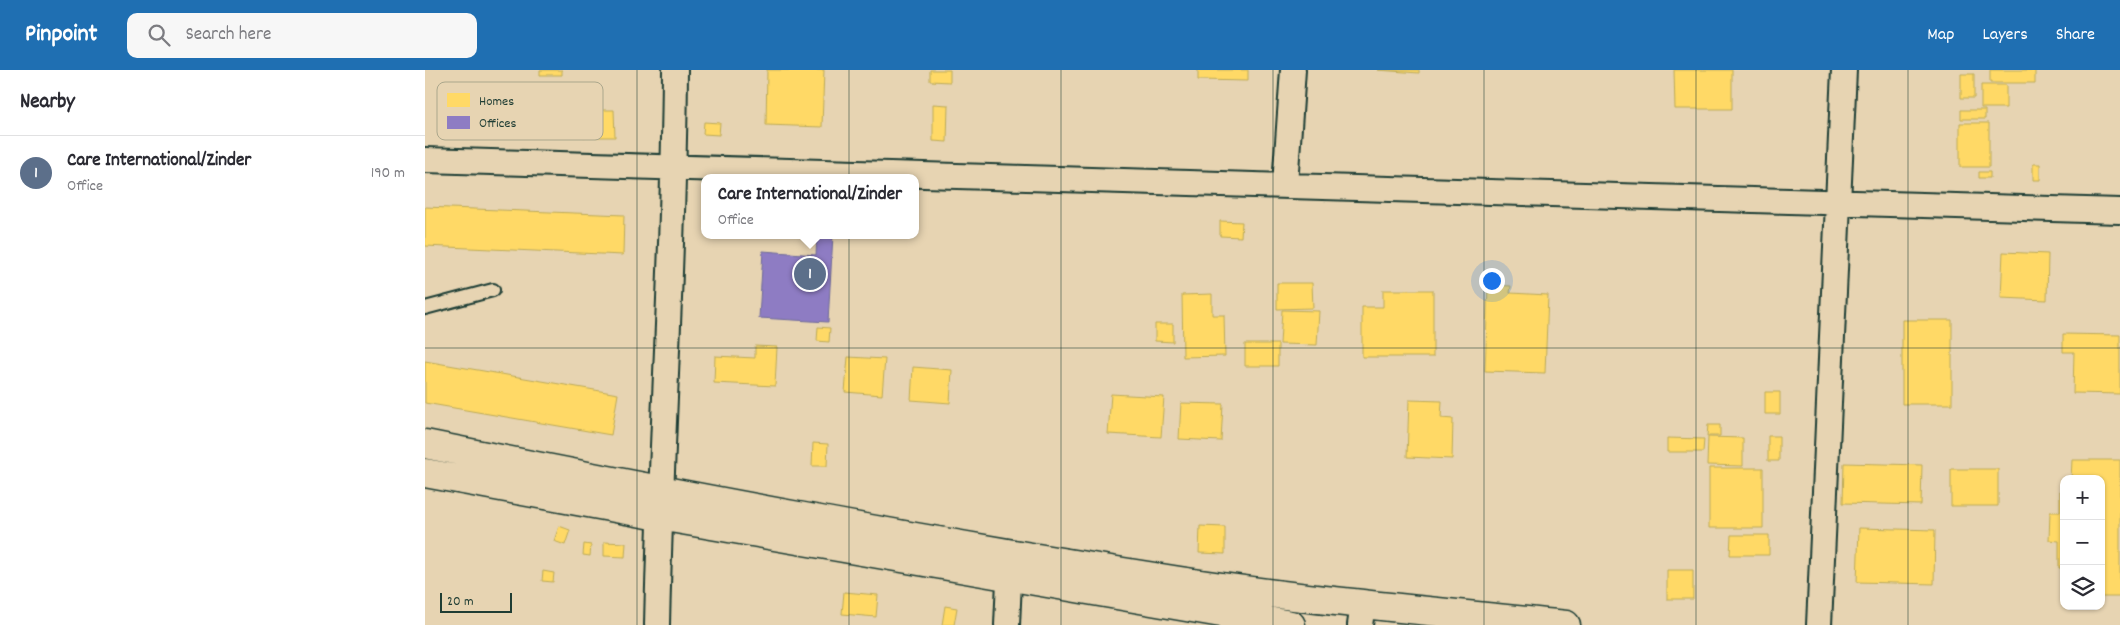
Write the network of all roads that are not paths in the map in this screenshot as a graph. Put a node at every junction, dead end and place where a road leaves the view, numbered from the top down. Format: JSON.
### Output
{"nodes":[{"id":1,"x":675,"y":70,"type":"edge"},
{"id":2,"x":1293,"y":70,"type":"edge"},
{"id":3,"x":1844,"y":70,"type":"edge"},
{"id":4,"x":425,"y":160,"type":"edge"},
{"id":5,"x":675,"y":166,"type":"junction"},
{"id":6,"x":1285,"y":185,"type":"junction"},
{"id":7,"x":1839,"y":202,"type":"junction"},
{"id":8,"x":2120,"y":210,"type":"edge"},
{"id":9,"x":493,"y":290,"type":"dead end"},
{"id":10,"x":425,"y":308,"type":"edge"},
{"id":11,"x":425,"y":444,"type":"edge"},
{"id":12,"x":425,"y":473,"type":"edge"},
{"id":13,"x":660,"y":504,"type":"junction"},
{"id":14,"x":1010,"y":565,"type":"junction"},
{"id":15,"x":1361,"y":614,"type":"edge"},
{"id":16,"x":657,"y":625,"type":"edge"},
{"id":17,"x":1007,"y":625,"type":"edge"},
{"id":18,"x":1291,"y":625,"type":"edge"},
{"id":19,"x":1567,"y":625,"type":"edge"},
{"id":20,"x":1819,"y":625,"type":"edge"}],
"edges":[{"from":1,"to":5,"type":"street"},
{"from":2,"to":6,"type":"street"},
{"from":3,"to":7,"type":"street"},
{"from":4,"to":5,"type":"street"},
{"from":5,"to":6,"type":"street"},
{"from":5,"to":13,"type":"street"},
{"from":6,"to":7,"type":"street"},
{"from":7,"to":8,"type":"street"},
{"from":7,"to":20,"type":"street"},
{"from":9,"to":10,"type":"lane"},
{"from":11,"to":13,"type":"highway"},
{"from":12,"to":13,"type":"highway"},
{"from":13,"to":14,"type":"highway"},
{"from":13,"to":16,"type":"street"},
{"from":14,"to":15,"type":"highway"},
{"from":14,"to":17,"type":"street"},
{"from":14,"to":18,"type":"highway"},
{"from":15,"to":19,"type":"highway"}]}
